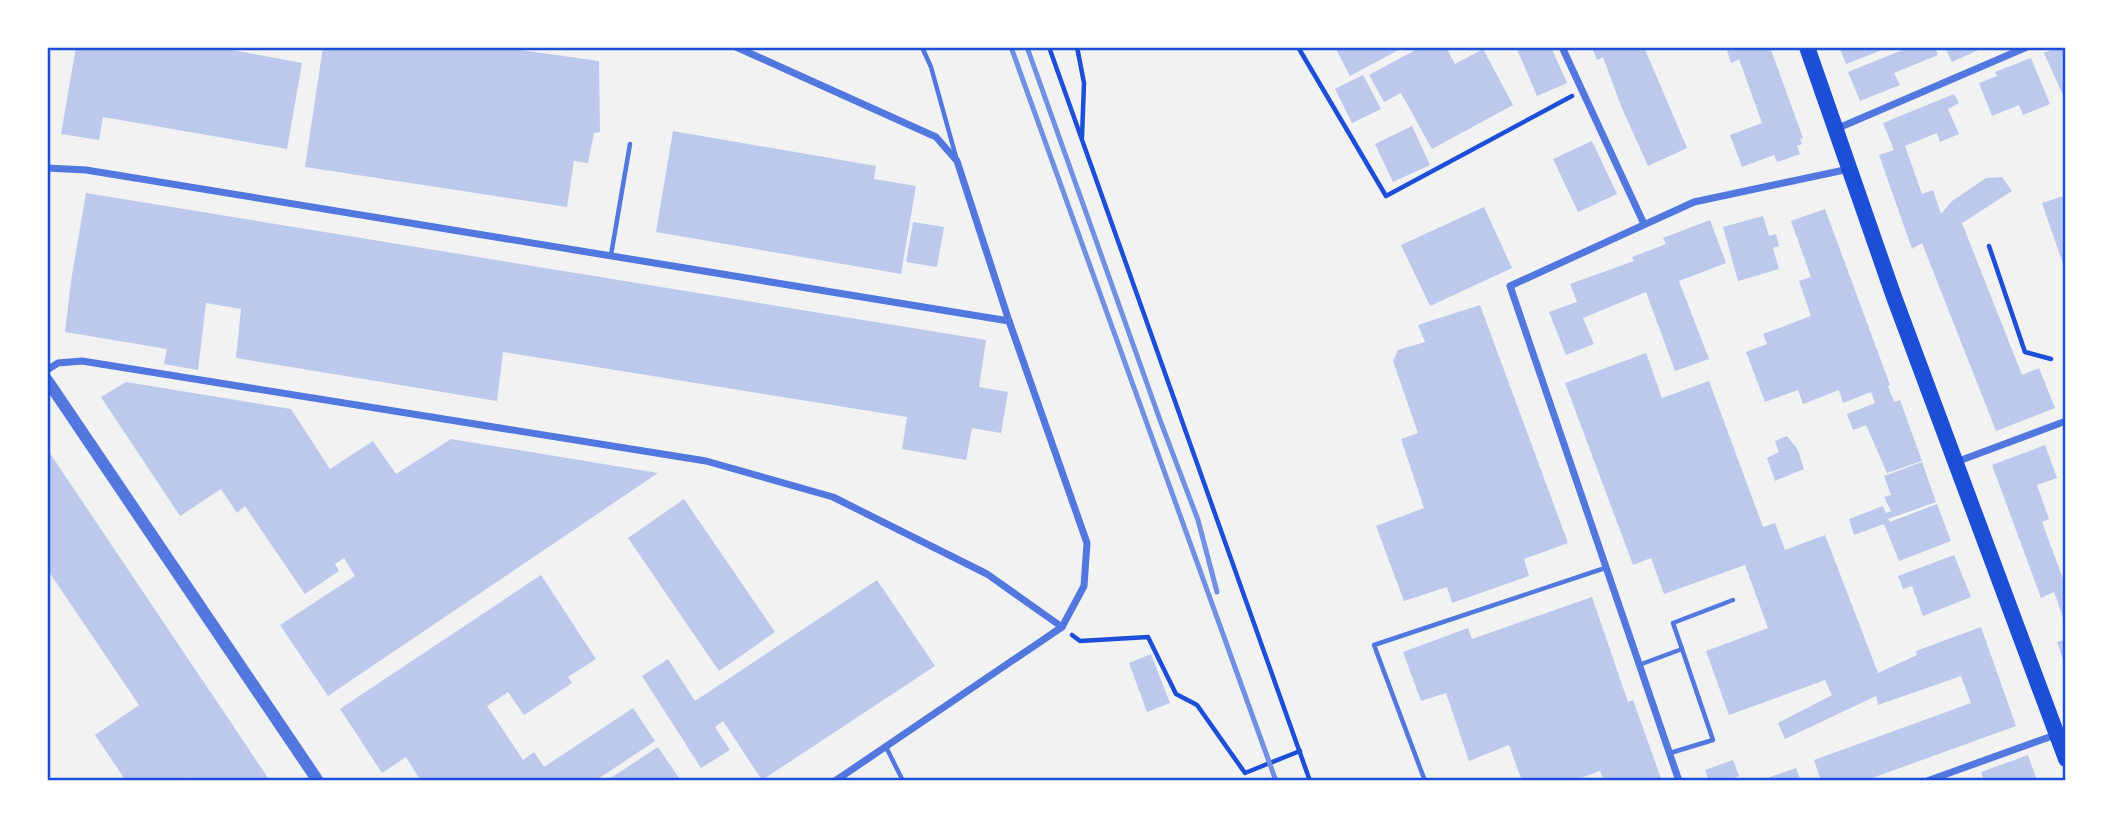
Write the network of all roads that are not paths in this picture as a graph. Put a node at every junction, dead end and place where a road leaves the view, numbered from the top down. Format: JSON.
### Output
{"nodes":[{"id":1,"x":736,"y":47,"type":"edge"},
{"id":2,"x":922,"y":47,"type":"edge"},
{"id":3,"x":1562,"y":47,"type":"edge"},
{"id":4,"x":1807,"y":47,"type":"edge"},
{"id":5,"x":2027,"y":47,"type":"edge"},
{"id":6,"x":1836,"y":129,"type":"junction"},
{"id":7,"x":630,"y":144,"type":"dead end"},
{"id":8,"x":957,"y":161,"type":"junction"},
{"id":9,"x":47,"y":168,"type":"edge"},
{"id":10,"x":1850,"y":169,"type":"junction"},
{"id":11,"x":1644,"y":224,"type":"junction"},
{"id":12,"x":611,"y":256,"type":"junction"},
{"id":13,"x":1009,"y":321,"type":"junction"},
{"id":14,"x":47,"y":370,"type":"edge"},
{"id":15,"x":47,"y":380,"type":"edge"},
{"id":16,"x":2066,"y":421,"type":"edge"},
{"id":17,"x":1955,"y":463,"type":"junction"},
{"id":18,"x":1606,"y":568,"type":"junction"},
{"id":19,"x":1733,"y":600,"type":"dead end"},
{"id":20,"x":1062,"y":627,"type":"junction"},
{"id":21,"x":1682,"y":649,"type":"junction"},
{"id":22,"x":1639,"y":665,"type":"junction"},
{"id":23,"x":2061,"y":733,"type":"edge"},
{"id":24,"x":886,"y":747,"type":"junction"},
{"id":25,"x":1670,"y":754,"type":"junction"},
{"id":26,"x":2066,"y":759,"type":"edge"},
{"id":27,"x":318,"y":781,"type":"edge"},
{"id":28,"x":835,"y":781,"type":"edge"},
{"id":29,"x":903,"y":781,"type":"edge"},
{"id":30,"x":1425,"y":781,"type":"edge"},
{"id":31,"x":1679,"y":781,"type":"edge"},
{"id":32,"x":1927,"y":781,"type":"edge"}],
"edges":[{"from":1,"to":8,"type":"street"},
{"from":2,"to":8,"type":"lane"},
{"from":3,"to":11,"type":"street"},
{"from":4,"to":6,"type":"main road"},
{"from":5,"to":6,"type":"street"},
{"from":6,"to":10,"type":"main road"},
{"from":7,"to":12,"type":"lane"},
{"from":8,"to":13,"type":"street"},
{"from":9,"to":12,"type":"street"},
{"from":10,"to":11,"type":"street"},
{"from":10,"to":17,"type":"main road"},
{"from":11,"to":18,"type":"street"},
{"from":12,"to":13,"type":"street"},
{"from":13,"to":20,"type":"street"},
{"from":14,"to":20,"type":"street"},
{"from":15,"to":27,"type":"street"},
{"from":16,"to":17,"type":"street"},
{"from":17,"to":23,"type":"main road"},
{"from":18,"to":22,"type":"street"},
{"from":18,"to":30,"type":"lane"},
{"from":19,"to":21,"type":"lane"},
{"from":20,"to":24,"type":"street"},
{"from":21,"to":22,"type":"lane"},
{"from":21,"to":25,"type":"lane"},
{"from":22,"to":25,"type":"street"},
{"from":23,"to":26,"type":"main road"},
{"from":23,"to":32,"type":"street"},
{"from":24,"to":28,"type":"street"},
{"from":24,"to":29,"type":"lane"},
{"from":25,"to":31,"type":"street"}]}
